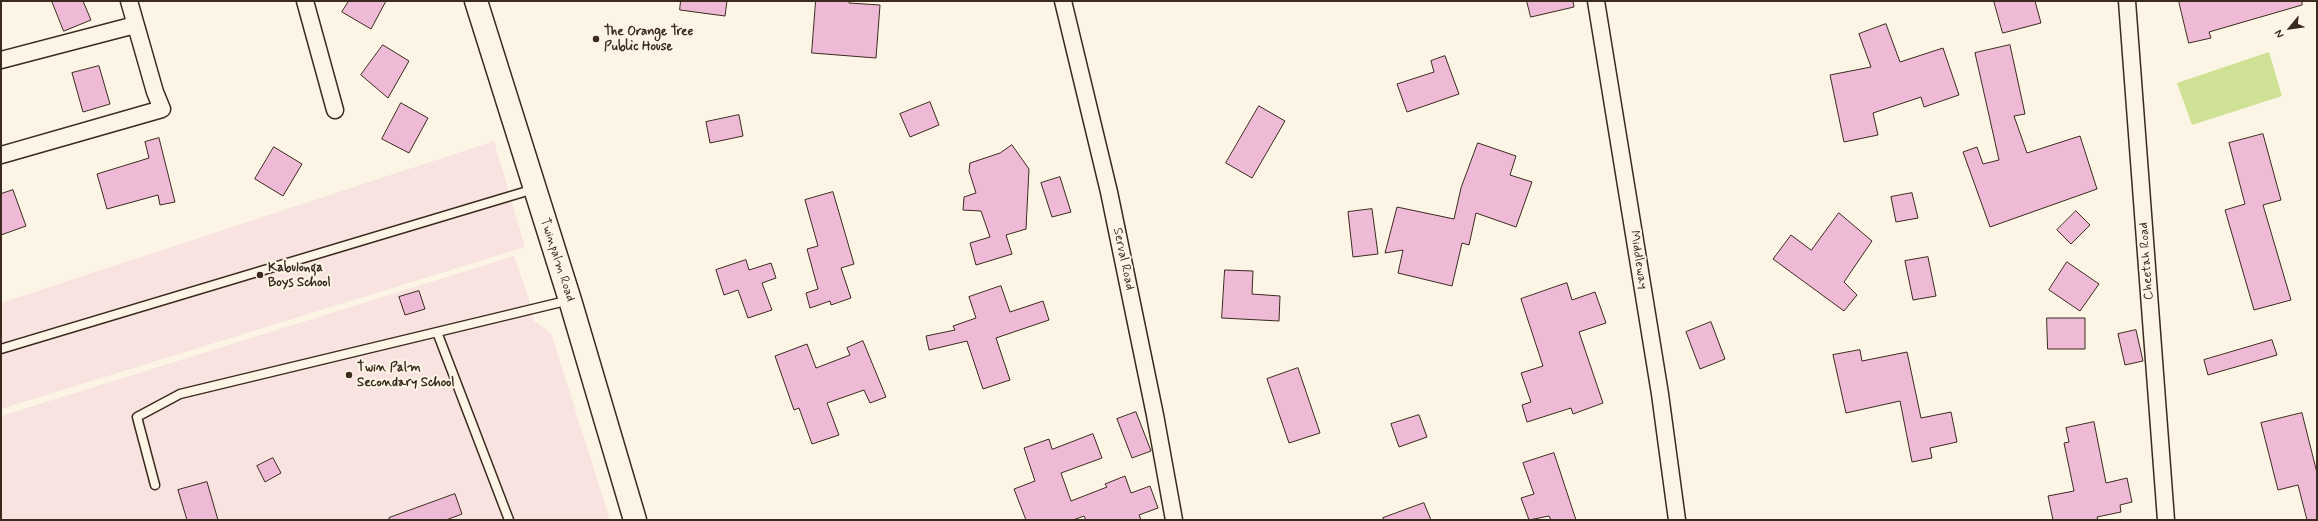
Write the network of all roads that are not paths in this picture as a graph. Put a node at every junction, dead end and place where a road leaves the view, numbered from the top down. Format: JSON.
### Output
{"nodes":[{"id":1,"x":129,"y":1,"type":"edge"},
{"id":2,"x":305,"y":1,"type":"edge"},
{"id":3,"x":476,"y":1,"type":"edge"},
{"id":4,"x":1063,"y":1,"type":"edge"},
{"id":5,"x":1596,"y":1,"type":"edge"},
{"id":6,"x":2127,"y":1,"type":"edge"},
{"id":7,"x":135,"y":25,"type":"junction"},
{"id":8,"x":1,"y":60,"type":"edge"},
{"id":9,"x":334,"y":110,"type":"dead end"},
{"id":10,"x":1,"y":155,"type":"edge"},
{"id":11,"x":534,"y":189,"type":"junction"},
{"id":12,"x":570,"y":300,"type":"junction"},
{"id":13,"x":437,"y":332,"type":"junction"},
{"id":14,"x":1,"y":349,"type":"edge"},
{"id":15,"x":155,"y":485,"type":"dead end"},
{"id":16,"x":509,"y":520,"type":"edge"},
{"id":17,"x":635,"y":520,"type":"edge"},
{"id":18,"x":1174,"y":520,"type":"edge"},
{"id":19,"x":1676,"y":520,"type":"edge"},
{"id":20,"x":2166,"y":520,"type":"edge"}],
"edges":[{"from":1,"to":7,"type":"street"},
{"from":2,"to":9,"type":"street"},
{"from":3,"to":11,"type":"main road","name":"Twinpalm Road"},
{"from":4,"to":18,"type":"street","name":"Serval Road"},
{"from":5,"to":19,"type":"street","name":"Middleway"},
{"from":6,"to":20,"type":"street","name":"Cheetah Road"},
{"from":7,"to":8,"type":"street"},
{"from":7,"to":10,"type":"street"},
{"from":11,"to":12,"type":"main road","name":"Twinpalm Road"},
{"from":11,"to":14,"type":"lane"},
{"from":12,"to":13,"type":"lane"},
{"from":12,"to":17,"type":"main road","name":"Twinpalm Road"},
{"from":13,"to":15,"type":"lane"},
{"from":13,"to":16,"type":"lane"}]}
